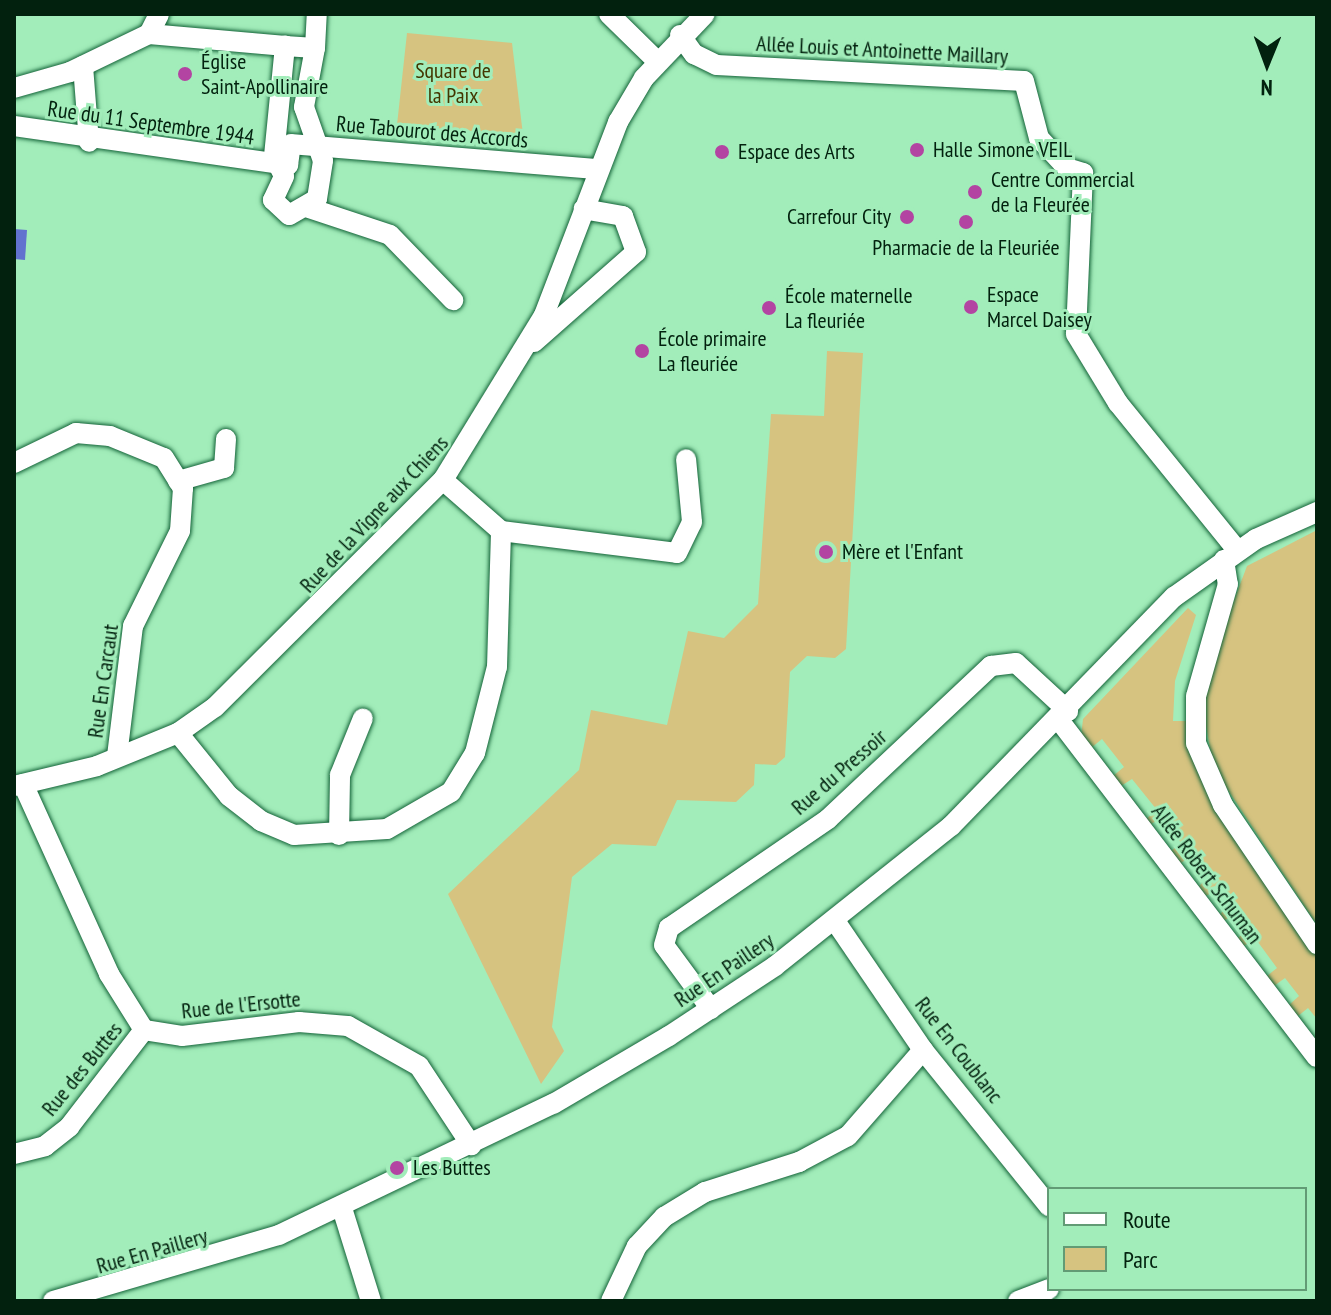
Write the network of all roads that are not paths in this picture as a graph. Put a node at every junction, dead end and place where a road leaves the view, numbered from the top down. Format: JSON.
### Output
{"nodes":[{"id":1,"x":159,"y":14,"type":"edge"},
{"id":2,"x":317,"y":14,"type":"edge"},
{"id":3,"x":609,"y":14,"type":"edge"},
{"id":4,"x":705,"y":14,"type":"edge"},
{"id":5,"x":149,"y":34,"type":"junction"},
{"id":6,"x":680,"y":35,"type":"junction"},
{"id":7,"x":285,"y":46,"type":"junction"},
{"id":8,"x":315,"y":48,"type":"junction"},
{"id":9,"x":657,"y":61,"type":"junction"},
{"id":10,"x":83,"y":66,"type":"junction"},
{"id":11,"x":14,"y":88,"type":"edge"},
{"id":12,"x":14,"y":126,"type":"edge"},
{"id":13,"x":89,"y":142,"type":"junction"},
{"id":14,"x":319,"y":146,"type":"junction"},
{"id":15,"x":282,"y":164,"type":"junction"},
{"id":16,"x":595,"y":169,"type":"junction"},
{"id":17,"x":309,"y":208,"type":"junction"},
{"id":18,"x":584,"y":209,"type":"junction"},
{"id":19,"x":453,"y":300,"type":"dead end"},
{"id":20,"x":528,"y":348,"type":"junction"},
{"id":21,"x":226,"y":439,"type":"dead end"},
{"id":22,"x":686,"y":459,"type":"dead end"},
{"id":23,"x":14,"y":463,"type":"edge"},
{"id":24,"x":443,"y":480,"type":"junction"},
{"id":25,"x":178,"y":481,"type":"junction"},
{"id":26,"x":1317,"y":512,"type":"edge"},
{"id":27,"x":501,"y":531,"type":"junction"},
{"id":28,"x":1231,"y":555,"type":"junction"},
{"id":29,"x":1063,"y":716,"type":"junction"},
{"id":30,"x":363,"y":718,"type":"dead end"},
{"id":31,"x":178,"y":733,"type":"junction"},
{"id":32,"x":117,"y":757,"type":"junction"},
{"id":33,"x":18,"y":785,"type":"edge"},
{"id":34,"x":339,"y":835,"type":"junction"},
{"id":35,"x":835,"y":921,"type":"junction"},
{"id":36,"x":1317,"y":944,"type":"edge"},
{"id":37,"x":711,"y":1009,"type":"junction"},
{"id":38,"x":144,"y":1030,"type":"junction"},
{"id":39,"x":923,"y":1050,"type":"junction"},
{"id":40,"x":1317,"y":1057,"type":"edge"},
{"id":41,"x":471,"y":1145,"type":"junction"},
{"id":42,"x":14,"y":1154,"type":"edge"},
{"id":43,"x":1047,"y":1204,"type":"edge"},
{"id":44,"x":342,"y":1208,"type":"junction"},
{"id":45,"x":1047,"y":1290,"type":"edge"},
{"id":46,"x":53,"y":1301,"type":"edge"},
{"id":47,"x":371,"y":1301,"type":"edge"},
{"id":48,"x":611,"y":1301,"type":"edge"},
{"id":49,"x":1018,"y":1301,"type":"edge"}],
"edges":[{"from":1,"to":5,"type":"street"},
{"from":2,"to":8,"type":"street"},
{"from":3,"to":9,"type":"street"},
{"from":4,"to":6,"type":"street","name":"Rue de la Vigne aux Chiens"},
{"from":5,"to":7,"type":"street"},
{"from":5,"to":10,"type":"street"},
{"from":6,"to":9,"type":"street","name":"Rue de la Vigne aux Chiens"},
{"from":6,"to":28,"type":"street","name":"Allée Louis et Antoinette Maillary"},
{"from":7,"to":8,"type":"street"},
{"from":7,"to":15,"type":"street"},
{"from":8,"to":14,"type":"street"},
{"from":9,"to":16,"type":"street","name":"Rue de la Vigne aux Chiens"},
{"from":10,"to":11,"type":"street"},
{"from":10,"to":13,"type":"street"},
{"from":12,"to":13,"type":"street","name":"Rue du 11 Septembre 1944"},
{"from":13,"to":15,"type":"street","name":"Rue du 11 Septembre 1944"},
{"from":14,"to":15,"type":"street","name":"Rue Tabourot des Accords"},
{"from":14,"to":16,"type":"street","name":"Rue Tabourot des Accords"},
{"from":14,"to":17,"type":"street"},
{"from":15,"to":17,"type":"street"},
{"from":16,"to":18,"type":"street","name":"Rue de la Vigne aux Chiens"},
{"from":17,"to":19,"type":"street"},
{"from":18,"to":20,"type":"street","name":"Rue de la Vigne aux Chiens"},
{"from":18,"to":20,"type":"street"},
{"from":20,"to":24,"type":"street","name":"Rue de la Vigne aux Chiens"},
{"from":21,"to":25,"type":"street"},
{"from":22,"to":27,"type":"street"},
{"from":23,"to":25,"type":"street"},
{"from":24,"to":27,"type":"street"},
{"from":24,"to":31,"type":"street","name":"Rue de la Vigne aux Chiens"},
{"from":25,"to":32,"type":"street","name":"Rue En Carcaut"},
{"from":26,"to":28,"type":"street","name":"Rue En Paillery"},
{"from":27,"to":34,"type":"street"},
{"from":28,"to":29,"type":"street","name":"Rue En Paillery"},
{"from":28,"to":36,"type":"street"},
{"from":29,"to":35,"type":"street","name":"Rue En Paillery"},
{"from":29,"to":37,"type":"street","name":"Rue du Pressoir"},
{"from":29,"to":40,"type":"street","name":"Allée Robert Schuman"},
{"from":30,"to":34,"type":"street"},
{"from":31,"to":32,"type":"street","name":"Rue de la Vigne aux Chiens"},
{"from":31,"to":34,"type":"street"},
{"from":32,"to":33,"type":"street","name":"Rue de la Vigne aux Chiens"},
{"from":33,"to":38,"type":"street"},
{"from":35,"to":37,"type":"street","name":"Rue En Paillery"},
{"from":35,"to":39,"type":"street","name":"Rue En Coublanc"},
{"from":37,"to":41,"type":"street","name":"Rue En Paillery"},
{"from":38,"to":41,"type":"street","name":"Rue de l'Ersotte"},
{"from":38,"to":42,"type":"street","name":"Rue des Buttes"},
{"from":39,"to":43,"type":"street","name":"Rue En Coublanc"},
{"from":39,"to":48,"type":"street"},
{"from":41,"to":44,"type":"street","name":"Rue En Paillery"},
{"from":44,"to":46,"type":"street","name":"Rue En Paillery"},
{"from":44,"to":47,"type":"street"},
{"from":45,"to":49,"type":"street"}]}
